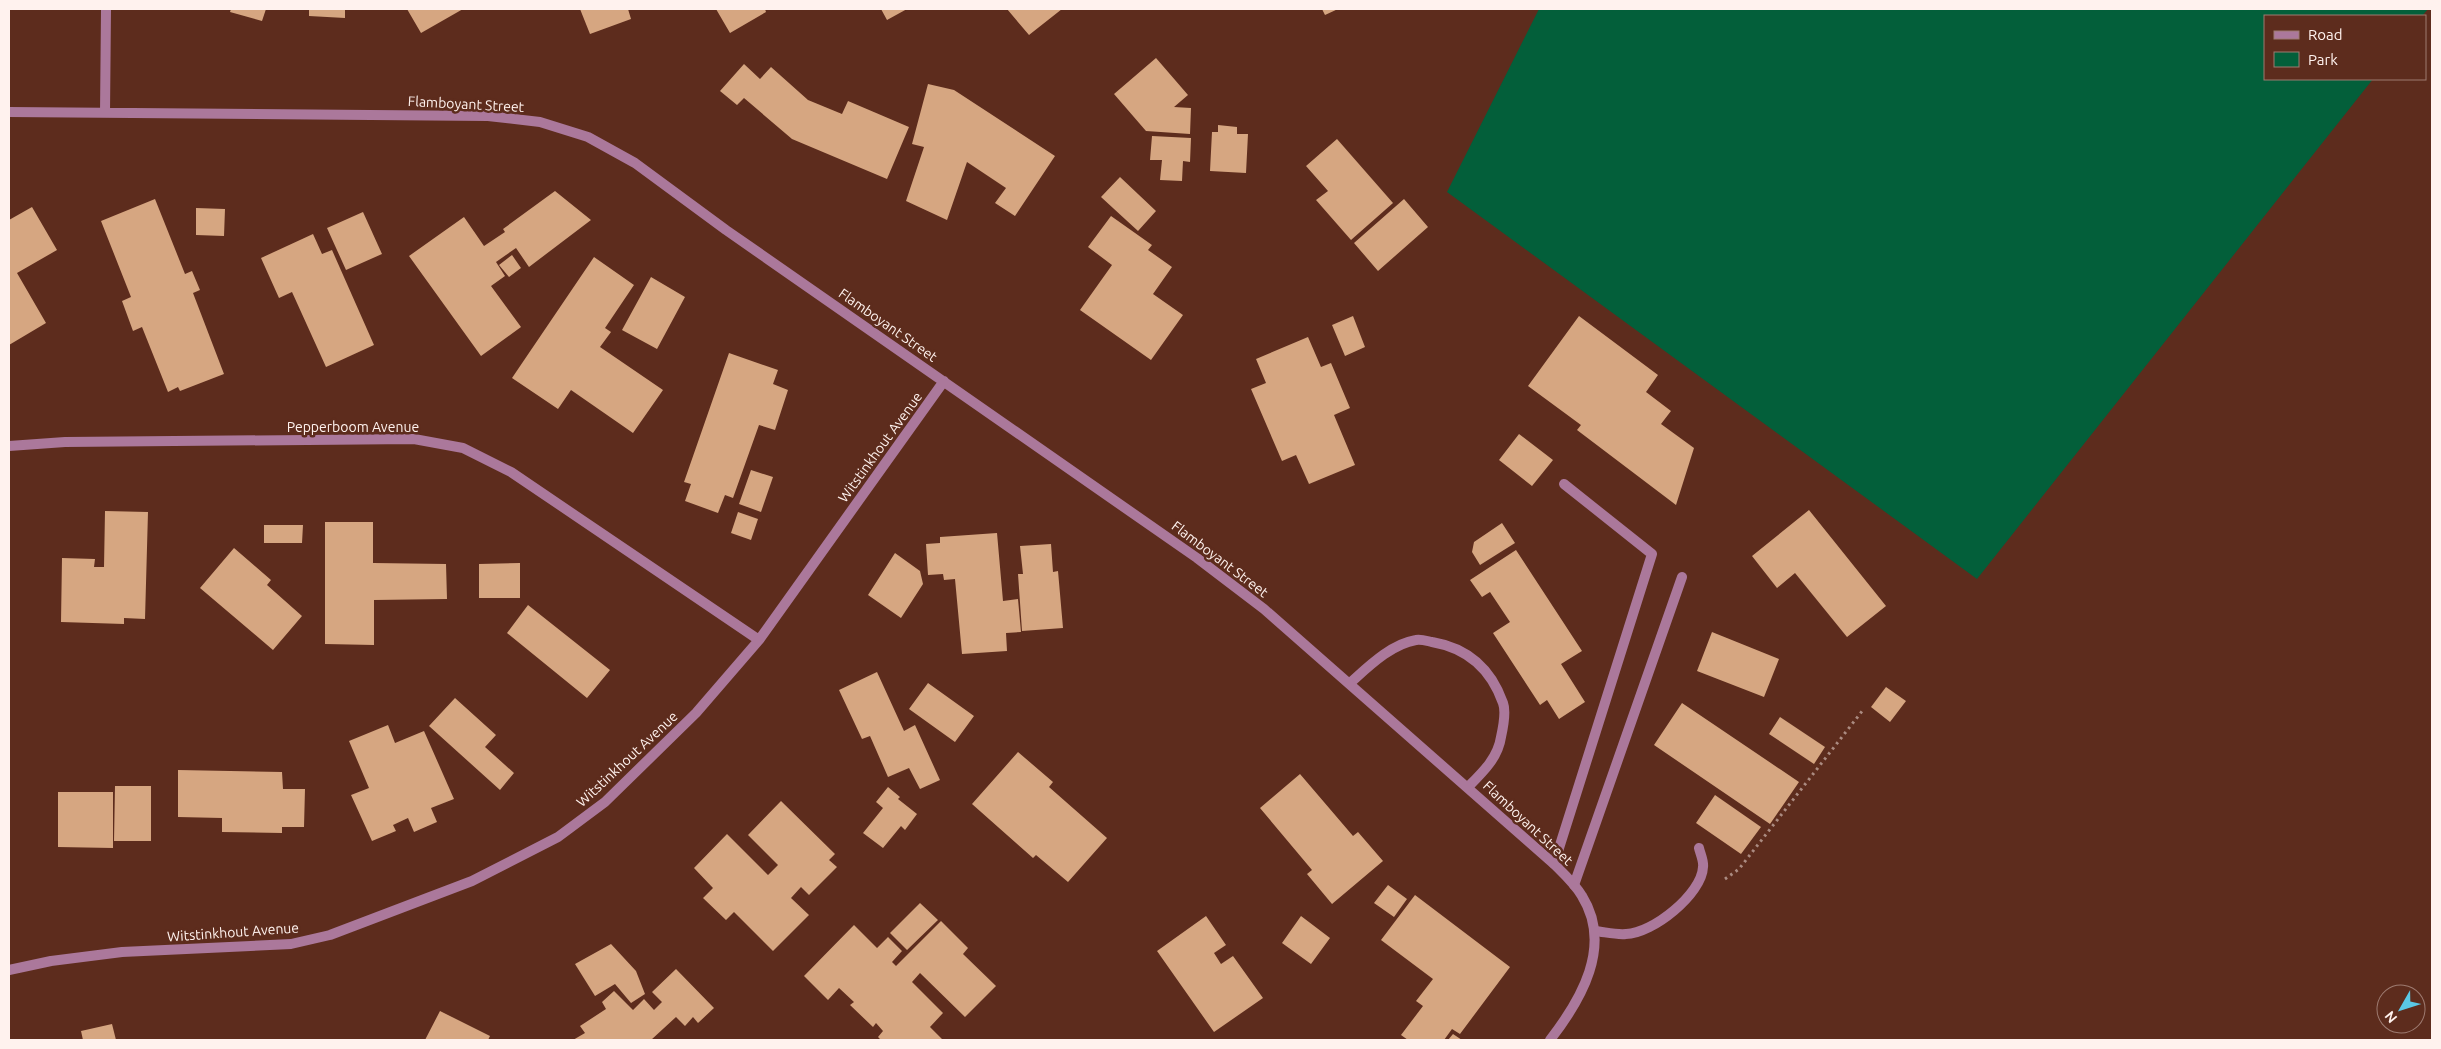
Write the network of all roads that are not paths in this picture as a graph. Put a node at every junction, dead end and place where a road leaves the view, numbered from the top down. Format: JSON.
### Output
{"nodes":[{"id":1,"x":106,"y":9,"type":"edge"},
{"id":2,"x":9,"y":112,"type":"edge"},
{"id":3,"x":105,"y":113,"type":"junction"},
{"id":4,"x":944,"y":380,"type":"junction"},
{"id":5,"x":9,"y":446,"type":"edge"},
{"id":6,"x":1564,"y":484,"type":"dead end"},
{"id":7,"x":1682,"y":577,"type":"dead end"},
{"id":8,"x":759,"y":640,"type":"junction"},
{"id":9,"x":1350,"y":683,"type":"junction"},
{"id":10,"x":1468,"y":787,"type":"junction"},
{"id":11,"x":1699,"y":848,"type":"dead end"},
{"id":12,"x":1554,"y":864,"type":"junction"},
{"id":13,"x":1574,"y":885,"type":"junction"},
{"id":14,"x":1595,"y":931,"type":"junction"},
{"id":15,"x":9,"y":970,"type":"edge"},
{"id":16,"x":1550,"y":1040,"type":"edge"}],
"edges":[{"from":1,"to":3,"type":"street"},
{"from":2,"to":3,"type":"street","name":"Flamboyant Street"},
{"from":3,"to":4,"type":"street","name":"Flamboyant Street"},
{"from":4,"to":8,"type":"street","name":"Witstinkhout Avenue"},
{"from":4,"to":9,"type":"street","name":"Flamboyant Street"},
{"from":5,"to":8,"type":"street","name":"Pepperboom Avenue"},
{"from":6,"to":12,"type":"street"},
{"from":7,"to":13,"type":"street"},
{"from":8,"to":15,"type":"street","name":"Witstinkhout Avenue"},
{"from":9,"to":10,"type":"street","name":"Flamboyant Street"},
{"from":9,"to":10,"type":"street"},
{"from":10,"to":12,"type":"street","name":"Flamboyant Street"},
{"from":11,"to":14,"type":"street"},
{"from":12,"to":13,"type":"street","name":"Flamboyant Street"},
{"from":13,"to":14,"type":"street","name":"Flamboyant Street"},
{"from":14,"to":16,"type":"street"}]}
